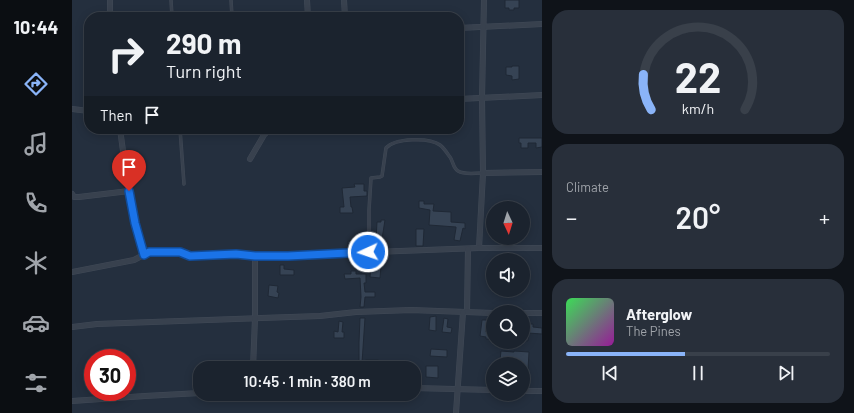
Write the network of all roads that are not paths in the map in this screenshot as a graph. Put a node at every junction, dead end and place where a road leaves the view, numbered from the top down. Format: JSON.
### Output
{"nodes":[{"id":1,"x":110,"y":0,"type":"edge"},
{"id":2,"x":171,"y":0,"type":"edge"},
{"id":3,"x":231,"y":0,"type":"edge"},
{"id":4,"x":307,"y":0,"type":"edge"},
{"id":5,"x":344,"y":0,"type":"edge"},
{"id":6,"x":484,"y":0,"type":"edge"},
{"id":7,"x":110,"y":12,"type":"edge"},
{"id":8,"x":172,"y":12,"type":"edge"},
{"id":9,"x":232,"y":12,"type":"edge"},
{"id":10,"x":308,"y":12,"type":"edge"},
{"id":11,"x":345,"y":12,"type":"edge"},
{"id":12,"x":542,"y":24,"type":"edge"},
{"id":13,"x":484,"y":27,"type":"junction"},
{"id":14,"x":464,"y":28,"type":"edge"},
{"id":15,"x":542,"y":95,"type":"edge"},
{"id":16,"x":482,"y":98,"type":"junction"},
{"id":17,"x":464,"y":99,"type":"edge"},
{"id":18,"x":72,"y":109,"type":"edge"},
{"id":19,"x":84,"y":110,"type":"edge"},
{"id":20,"x":121,"y":134,"type":"edge"},
{"id":21,"x":180,"y":134,"type":"edge"},
{"id":22,"x":265,"y":134,"type":"edge"},
{"id":23,"x":250,"y":158,"type":"dead end"},
{"id":24,"x":483,"y":172,"type":"junction"},
{"id":25,"x":542,"y":172,"type":"edge"},
{"id":26,"x":184,"y":184,"type":"dead end"},
{"id":27,"x":129,"y":191,"type":"junction"},
{"id":28,"x":72,"y":194,"type":"edge"},
{"id":29,"x":468,"y":248,"type":"junction"},
{"id":30,"x":479,"y":248,"type":"junction"},
{"id":31,"x":542,"y":248,"type":"edge"},
{"id":32,"x":368,"y":252,"type":"junction"},
{"id":33,"x":144,"y":255,"type":"junction"},
{"id":34,"x":255,"y":256,"type":"junction"},
{"id":35,"x":72,"y":272,"type":"edge"},
{"id":36,"x":465,"y":312,"type":"junction"},
{"id":37,"x":486,"y":313,"type":"edge"},
{"id":38,"x":530,"y":313,"type":"edge"},
{"id":39,"x":542,"y":313,"type":"edge"},
{"id":40,"x":255,"y":318,"type":"junction"},
{"id":41,"x":72,"y":327,"type":"edge"},
{"id":42,"x":253,"y":361,"type":"edge"},
{"id":43,"x":421,"y":388,"type":"edge"},
{"id":44,"x":457,"y":389,"type":"junction"},
{"id":45,"x":486,"y":390,"type":"edge"},
{"id":46,"x":530,"y":391,"type":"edge"},
{"id":47,"x":542,"y":391,"type":"edge"},
{"id":48,"x":193,"y":393,"type":"edge"},
{"id":49,"x":72,"y":401,"type":"edge"},
{"id":50,"x":456,"y":413,"type":"edge"}],
"edges":[{"from":1,"to":7,"type":"street"},
{"from":2,"to":8,"type":"lane"},
{"from":3,"to":9,"type":"lane"},
{"from":4,"to":10,"type":"street"},
{"from":5,"to":11,"type":"street"},
{"from":6,"to":13,"type":"street"},
{"from":12,"to":13,"type":"street"},
{"from":13,"to":14,"type":"street"},
{"from":13,"to":16,"type":"street"},
{"from":15,"to":16,"type":"street"},
{"from":16,"to":17,"type":"street"},
{"from":16,"to":24,"type":"street"},
{"from":18,"to":19,"type":"street"},
{"from":20,"to":27,"type":"street"},
{"from":21,"to":26,"type":"lane"},
{"from":22,"to":23,"type":"street"},
{"from":24,"to":25,"type":"street"},
{"from":24,"to":30,"type":"street"},
{"from":24,"to":32,"type":"lane"},
{"from":27,"to":28,"type":"street"},
{"from":27,"to":33,"type":"street"},
{"from":29,"to":30,"type":"street"},
{"from":29,"to":32,"type":"street"},
{"from":29,"to":36,"type":"street"},
{"from":30,"to":31,"type":"street"},
{"from":32,"to":34,"type":"street"},
{"from":33,"to":34,"type":"street"},
{"from":33,"to":35,"type":"street"},
{"from":34,"to":40,"type":"street"},
{"from":36,"to":37,"type":"street"},
{"from":36,"to":40,"type":"street"},
{"from":36,"to":44,"type":"street"},
{"from":38,"to":39,"type":"street"},
{"from":40,"to":41,"type":"street"},
{"from":40,"to":42,"type":"street"},
{"from":43,"to":44,"type":"street"},
{"from":44,"to":45,"type":"street"},
{"from":44,"to":50,"type":"street"},
{"from":46,"to":47,"type":"street"},
{"from":48,"to":49,"type":"street"}]}
